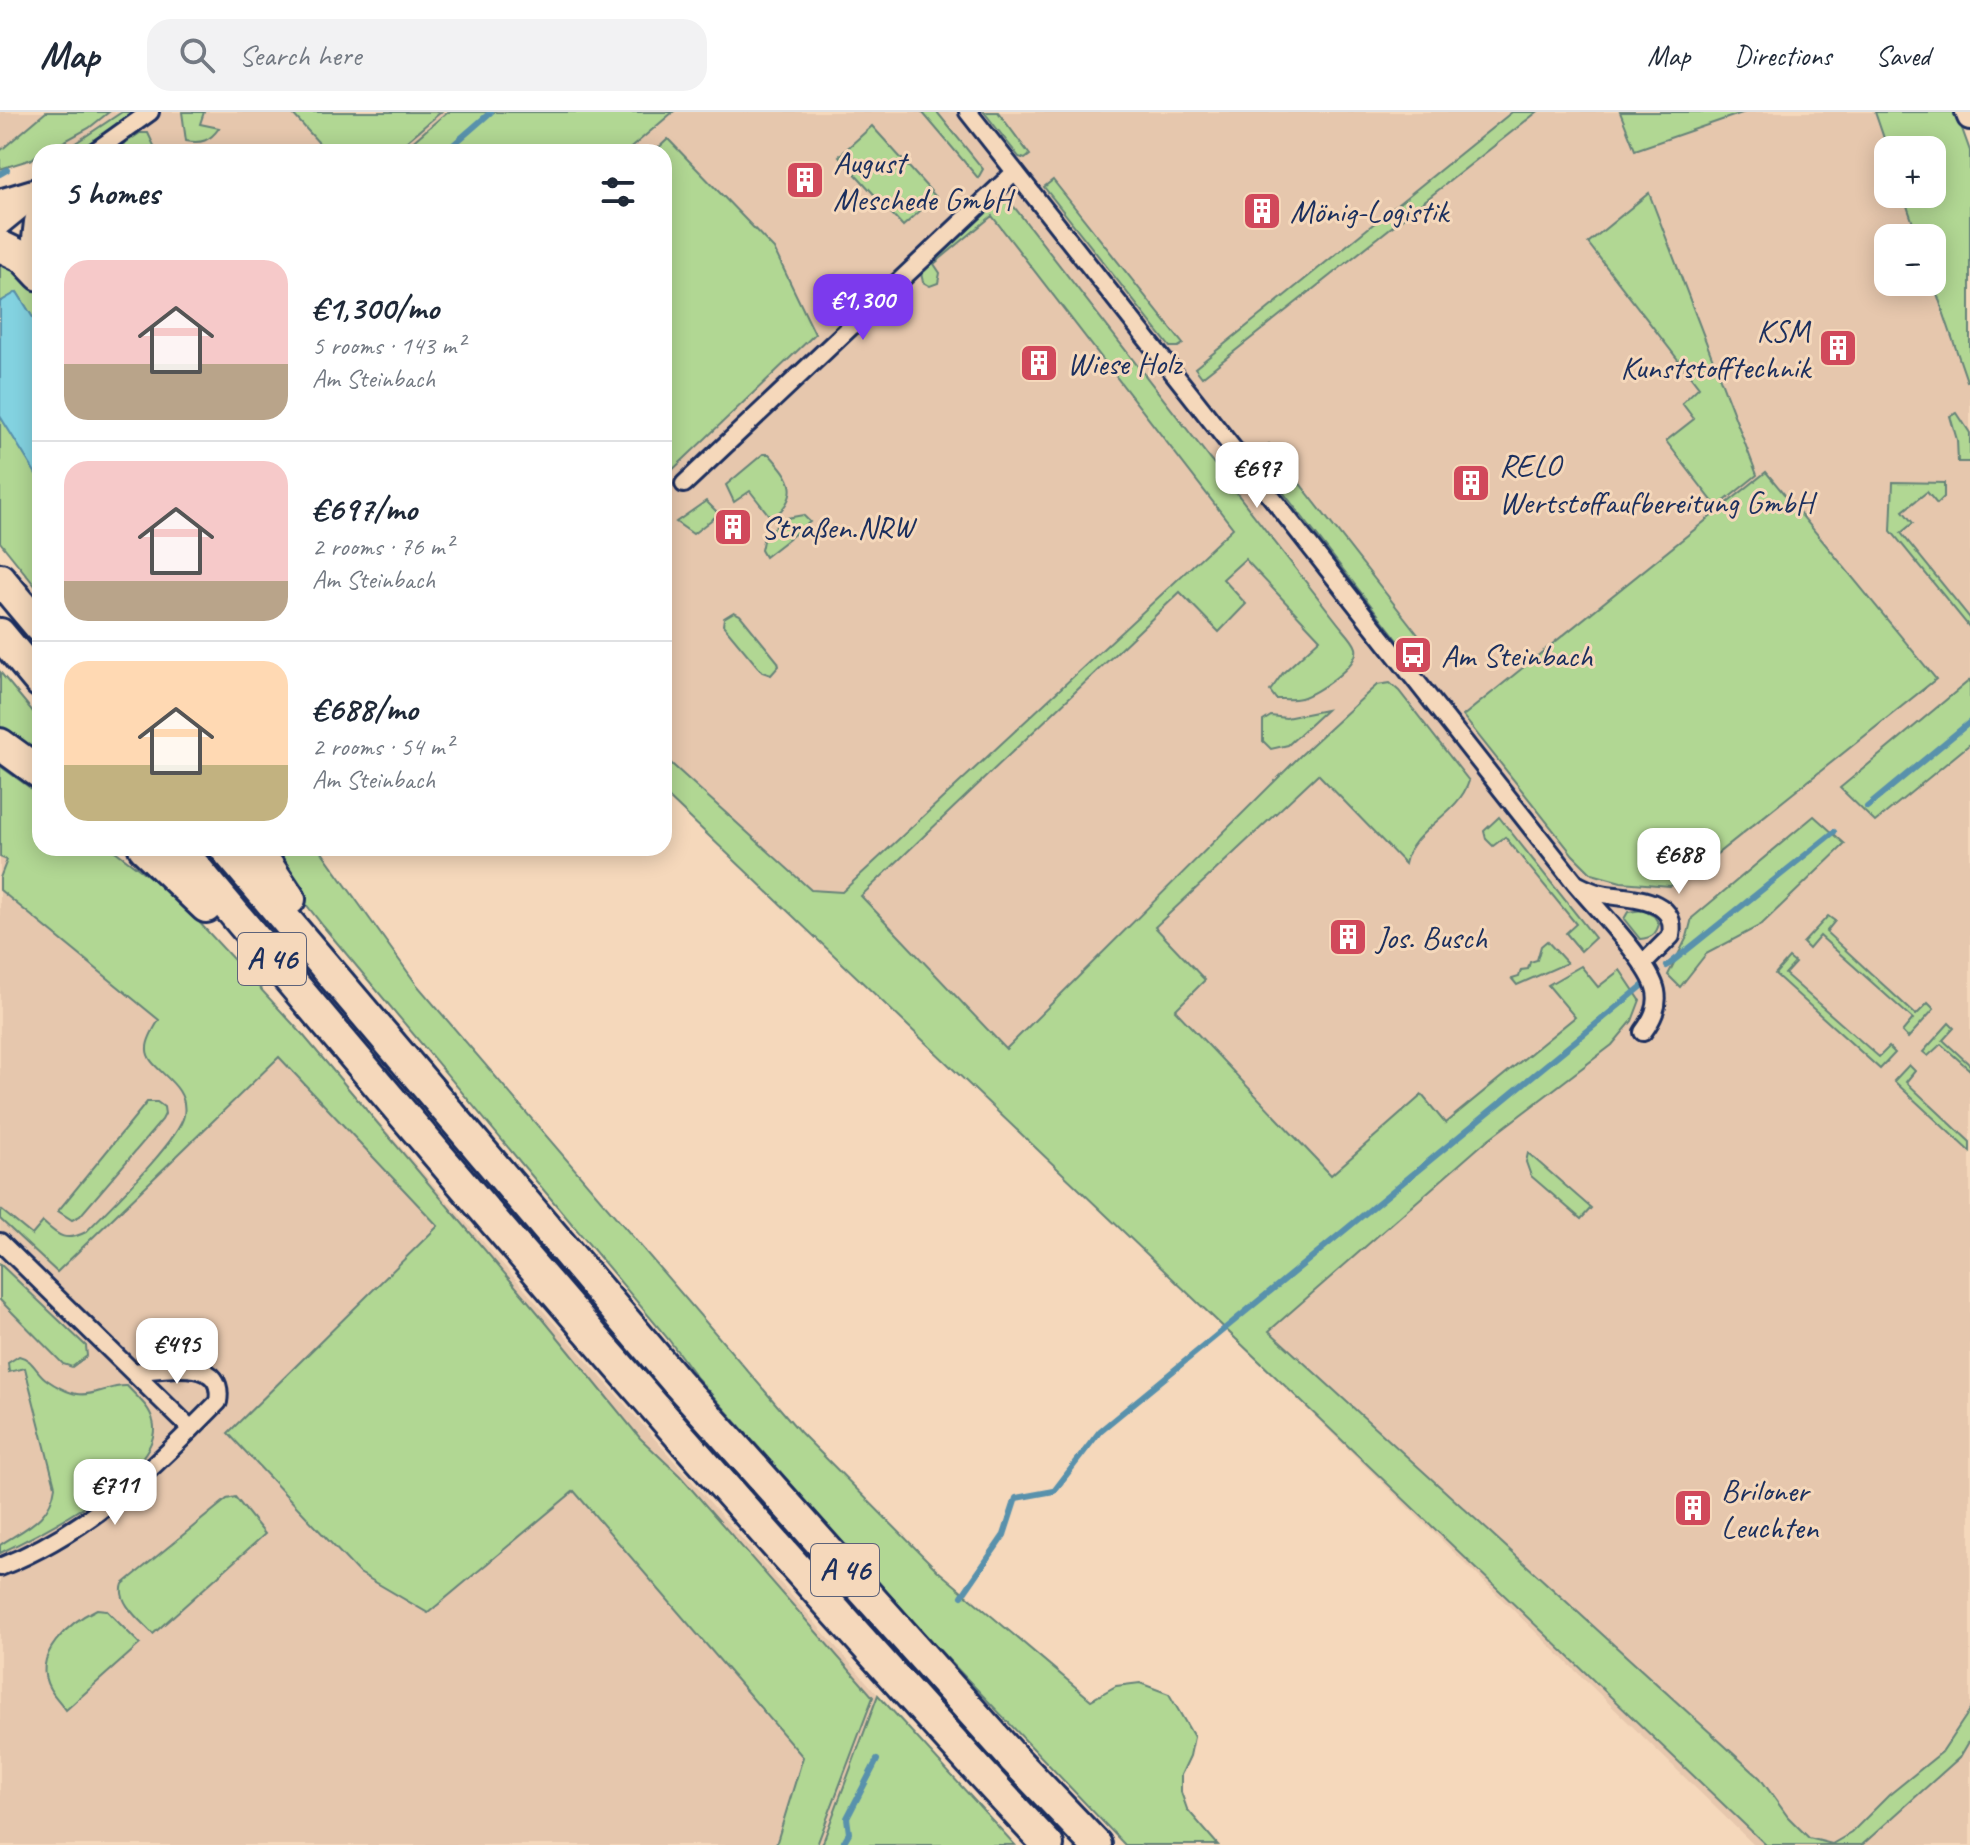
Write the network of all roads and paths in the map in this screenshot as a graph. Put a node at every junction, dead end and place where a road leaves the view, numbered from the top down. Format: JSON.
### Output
{"nodes":[{"id":1,"x":150,"y":112,"type":"edge"},
{"id":2,"x":968,"y":112,"type":"edge"},
{"id":3,"x":105,"y":144,"type":"edge"},
{"id":4,"x":1015,"y":172,"type":"junction"},
{"id":5,"x":32,"y":195,"type":"edge"},
{"id":6,"x":32,"y":200,"type":"edge"},
{"id":7,"x":0,"y":205,"type":"edge"},
{"id":8,"x":0,"y":227,"type":"edge"},
{"id":9,"x":0,"y":246,"type":"edge"},
{"id":10,"x":32,"y":267,"type":"edge"},
{"id":11,"x":684,"y":484,"type":"dead end"},
{"id":12,"x":0,"y":579,"type":"edge"},
{"id":13,"x":32,"y":617,"type":"edge"},
{"id":14,"x":0,"y":634,"type":"edge"},
{"id":15,"x":32,"y":672,"type":"edge"},
{"id":16,"x":0,"y":744,"type":"edge"},
{"id":17,"x":32,"y":767,"type":"edge"},
{"id":18,"x":152,"y":856,"type":"edge"},
{"id":19,"x":186,"y":856,"type":"edge"},
{"id":20,"x":232,"y":856,"type":"edge"},
{"id":21,"x":261,"y":856,"type":"edge"},
{"id":22,"x":1576,"y":884,"type":"junction"},
{"id":23,"x":1643,"y":964,"type":"junction"},
{"id":24,"x":1643,"y":1032,"type":"dead end"},
{"id":25,"x":396,"y":1052,"type":"junction"},
{"id":26,"x":364,"y":1070,"type":"junction"},
{"id":27,"x":0,"y":1242,"type":"edge"},
{"id":28,"x":134,"y":1372,"type":"junction"},
{"id":29,"x":191,"y":1429,"type":"junction"},
{"id":30,"x":0,"y":1567,"type":"edge"},
{"id":31,"x":1048,"y":1845,"type":"edge"},
{"id":32,"x":1096,"y":1845,"type":"edge"}],
"edges":[{"from":1,"to":3,"type":"street"},
{"from":2,"to":4,"type":"street"},
{"from":4,"to":11,"type":"street"},
{"from":4,"to":22,"type":"street"},
{"from":5,"to":7,"type":"highway"},
{"from":6,"to":8,"type":"street"},
{"from":9,"to":10,"type":"highway"},
{"from":12,"to":13,"type":"highway"},
{"from":14,"to":15,"type":"highway"},
{"from":16,"to":17,"type":"highway"},
{"from":18,"to":26,"type":"highway"},
{"from":19,"to":26,"type":"highway","number":"A 46"},
{"from":20,"to":25,"type":"highway","number":"A 46"},
{"from":21,"to":25,"type":"highway"},
{"from":22,"to":23,"type":"street"},
{"from":22,"to":23,"type":"street"},
{"from":23,"to":24,"type":"street"},
{"from":25,"to":32,"type":"highway","number":"A 46"},
{"from":26,"to":31,"type":"highway","number":"A 46"},
{"from":27,"to":28,"type":"street"},
{"from":28,"to":29,"type":"street"},
{"from":28,"to":29,"type":"street"},
{"from":29,"to":30,"type":"street"}]}
